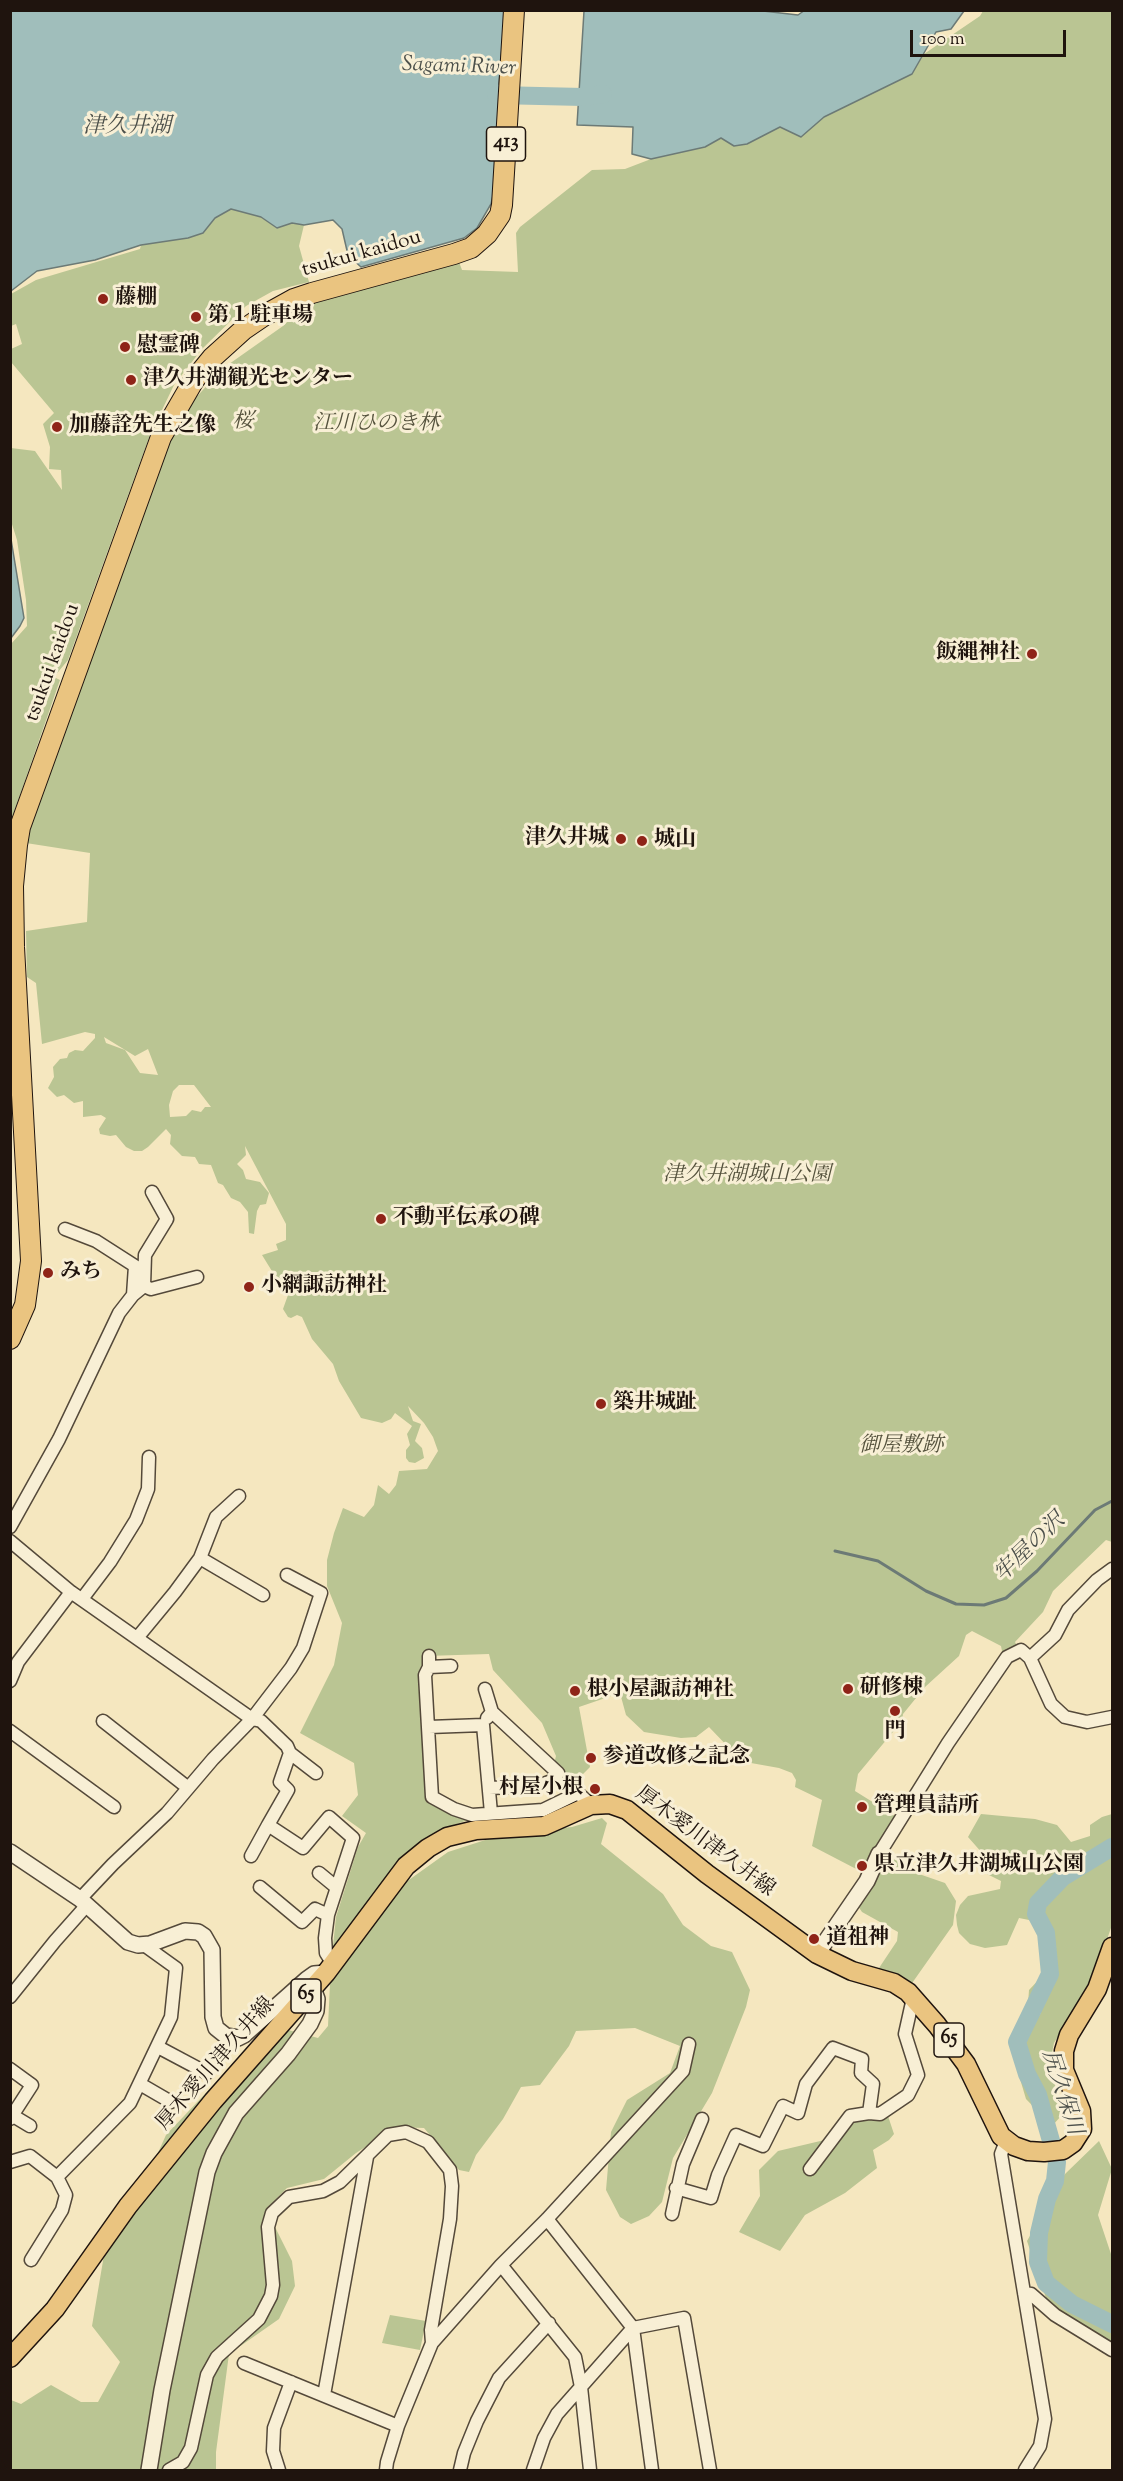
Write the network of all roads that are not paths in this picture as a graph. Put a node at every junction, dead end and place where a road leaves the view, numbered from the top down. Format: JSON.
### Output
{"nodes":[{"id":1,"x":514,"y":10,"type":"edge"},
{"id":2,"x":152,"y":1192,"type":"dead end"},
{"id":3,"x":65,"y":1229,"type":"dead end"},
{"id":4,"x":197,"y":1277,"type":"dead end"},
{"id":5,"x":144,"y":1286,"type":"junction"},
{"id":6,"x":133,"y":1295,"type":"junction"},
{"id":7,"x":10,"y":1339,"type":"edge"},
{"id":8,"x":149,"y":1457,"type":"dead end"},
{"id":9,"x":239,"y":1496,"type":"dead end"},
{"id":10,"x":10,"y":1527,"type":"edge"},
{"id":11,"x":10,"y":1541,"type":"edge"},
{"id":12,"x":200,"y":1558,"type":"junction"},
{"id":13,"x":1113,"y":1569,"type":"edge"},
{"id":14,"x":287,"y":1575,"type":"dead end"},
{"id":15,"x":70,"y":1592,"type":"junction"},
{"id":16,"x":263,"y":1595,"type":"dead end"},
{"id":17,"x":82,"y":1599,"type":"junction"},
{"id":18,"x":137,"y":1638,"type":"junction"},
{"id":19,"x":1030,"y":1658,"type":"junction"},
{"id":20,"x":452,"y":1666,"type":"dead end"},
{"id":21,"x":10,"y":1681,"type":"edge"},
{"id":22,"x":485,"y":1689,"type":"dead end"},
{"id":23,"x":492,"y":1713,"type":"junction"},
{"id":24,"x":1113,"y":1717,"type":"edge"},
{"id":25,"x":252,"y":1719,"type":"junction"},
{"id":26,"x":103,"y":1721,"type":"dead end"},
{"id":27,"x":483,"y":1725,"type":"junction"},
{"id":28,"x":429,"y":1727,"type":"junction"},
{"id":29,"x":10,"y":1731,"type":"edge"},
{"id":30,"x":290,"y":1753,"type":"junction"},
{"id":31,"x":316,"y":1773,"type":"dead end"},
{"id":32,"x":187,"y":1787,"type":"junction"},
{"id":33,"x":489,"y":1788,"type":"junction"},
{"id":34,"x":591,"y":1805,"type":"junction"},
{"id":35,"x":114,"y":1807,"type":"dead end"},
{"id":36,"x":491,"y":1813,"type":"junction"},
{"id":37,"x":268,"y":1825,"type":"junction"},
{"id":38,"x":10,"y":1852,"type":"edge"},
{"id":39,"x":252,"y":1856,"type":"dead end"},
{"id":40,"x":876,"y":1858,"type":"joint"},
{"id":41,"x":319,"y":1873,"type":"dead end"},
{"id":42,"x":260,"y":1887,"type":"dead end"},
{"id":43,"x":336,"y":1887,"type":"junction"},
{"id":44,"x":84,"y":1902,"type":"junction"},
{"id":45,"x":328,"y":1915,"type":"junction"},
{"id":46,"x":144,"y":1945,"type":"junction"},
{"id":47,"x":1113,"y":1947,"type":"edge"},
{"id":48,"x":817,"y":1954,"type":"junction"},
{"id":49,"x":330,"y":1968,"type":"junction"},
{"id":50,"x":313,"y":1988,"type":"junction"},
{"id":51,"x":10,"y":1997,"type":"edge"},
{"id":52,"x":914,"y":1998,"type":"junction"},
{"id":53,"x":689,"y":2044,"type":"dead end"},
{"id":54,"x":158,"y":2047,"type":"junction"},
{"id":55,"x":10,"y":2069,"type":"edge"},
{"id":56,"x":207,"y":2073,"type":"dead end"},
{"id":57,"x":140,"y":2084,"type":"junction"},
{"id":58,"x":171,"y":2102,"type":"dead end"},
{"id":59,"x":869,"y":2113,"type":"junction"},
{"id":60,"x":11,"y":2116,"type":"edge"},
{"id":61,"x":702,"y":2118,"type":"dead end"},
{"id":62,"x":30,"y":2126,"type":"dead end"},
{"id":63,"x":1006,"y":2141,"type":"junction"},
{"id":64,"x":367,"y":2157,"type":"junction"},
{"id":65,"x":10,"y":2162,"type":"edge"},
{"id":66,"x":810,"y":2169,"type":"dead end"},
{"id":67,"x":57,"y":2177,"type":"junction"},
{"id":68,"x":676,"y":2188,"type":"junction"},
{"id":69,"x":672,"y":2214,"type":"dead end"},
{"id":70,"x":547,"y":2219,"type":"junction"},
{"id":71,"x":31,"y":2260,"type":"dead end"},
{"id":72,"x":501,"y":2265,"type":"junction"},
{"id":73,"x":1024,"y":2293,"type":"junction"},
{"id":74,"x":549,"y":2323,"type":"junction"},
{"id":75,"x":633,"y":2328,"type":"junction"},
{"id":76,"x":432,"y":2343,"type":"junction"},
{"id":77,"x":1113,"y":2350,"type":"edge"},
{"id":78,"x":10,"y":2358,"type":"edge"},
{"id":79,"x":244,"y":2363,"type":"dead end"},
{"id":80,"x":291,"y":2382,"type":"junction"},
{"id":81,"x":581,"y":2387,"type":"junction"},
{"id":82,"x":324,"y":2395,"type":"junction"},
{"id":83,"x":398,"y":2426,"type":"junction"},
{"id":84,"x":149,"y":2470,"type":"edge"},
{"id":85,"x":169,"y":2470,"type":"edge"},
{"id":86,"x":279,"y":2470,"type":"edge"},
{"id":87,"x":386,"y":2470,"type":"edge"},
{"id":88,"x":460,"y":2470,"type":"edge"},
{"id":89,"x":533,"y":2470,"type":"edge"},
{"id":90,"x":590,"y":2470,"type":"edge"},
{"id":91,"x":652,"y":2470,"type":"edge"},
{"id":92,"x":710,"y":2470,"type":"edge"},
{"id":93,"x":1025,"y":2470,"type":"edge"}],
"edges":[{"from":1,"to":7,"type":"highway","name":"tsukui kaidou","number":"413"},
{"from":2,"to":5,"type":"street"},
{"from":3,"to":6,"type":"street"},
{"from":4,"to":5,"type":"street"},
{"from":5,"to":6,"type":"street"},
{"from":6,"to":10,"type":"street"},
{"from":8,"to":17,"type":"street"},
{"from":9,"to":12,"type":"street"},
{"from":11,"to":15,"type":"street"},
{"from":12,"to":16,"type":"street"},
{"from":12,"to":18,"type":"street"},
{"from":13,"to":19,"type":"street"},
{"from":14,"to":25,"type":"street"},
{"from":15,"to":17,"type":"street"},
{"from":15,"to":21,"type":"street"},
{"from":17,"to":18,"type":"street"},
{"from":18,"to":25,"type":"street"},
{"from":19,"to":24,"type":"street"},
{"from":19,"to":40,"type":"street"},
{"from":20,"to":28,"type":"street"},
{"from":22,"to":23,"type":"street"},
{"from":23,"to":27,"type":"street"},
{"from":23,"to":33,"type":"street"},
{"from":25,"to":30,"type":"street"},
{"from":25,"to":32,"type":"street"},
{"from":26,"to":32,"type":"street"},
{"from":27,"to":28,"type":"street"},
{"from":27,"to":33,"type":"street"},
{"from":28,"to":36,"type":"street"},
{"from":29,"to":35,"type":"street"},
{"from":30,"to":31,"type":"street"},
{"from":30,"to":37,"type":"street"},
{"from":32,"to":44,"type":"street"},
{"from":33,"to":36,"type":"street"},
{"from":34,"to":36,"type":"street"},
{"from":34,"to":48,"type":"main road","name":"厚木愛川津久井線","number":"65"},
{"from":34,"to":49,"type":"main road","name":"厚木愛川津久井線","number":"65"},
{"from":37,"to":39,"type":"street"},
{"from":37,"to":43,"type":"street"},
{"from":38,"to":44,"type":"street"},
{"from":40,"to":48,"type":"street"},
{"from":41,"to":43,"type":"street"},
{"from":42,"to":45,"type":"street"},
{"from":43,"to":45,"type":"street"},
{"from":44,"to":46,"type":"street"},
{"from":44,"to":51,"type":"street"},
{"from":45,"to":49,"type":"street"},
{"from":46,"to":49,"type":"street"},
{"from":46,"to":54,"type":"street"},
{"from":47,"to":63,"type":"main road"},
{"from":48,"to":52,"type":"main road","name":"厚木愛川津久井線","number":"65"},
{"from":49,"to":50,"type":"main road","name":"厚木愛川津久井線","number":"65"},
{"from":50,"to":78,"type":"main road","name":"厚木愛川津久井線","number":"65"},
{"from":50,"to":84,"type":"street"},
{"from":52,"to":59,"type":"street"},
{"from":52,"to":63,"type":"main road","name":"厚木愛川津久井線","number":"65"},
{"from":53,"to":70,"type":"street"},
{"from":54,"to":56,"type":"street"},
{"from":54,"to":57,"type":"street"},
{"from":55,"to":60,"type":"street"},
{"from":57,"to":58,"type":"street"},
{"from":57,"to":67,"type":"street"},
{"from":59,"to":66,"type":"street"},
{"from":59,"to":68,"type":"street"},
{"from":60,"to":62,"type":"street"},
{"from":61,"to":68,"type":"street"},
{"from":63,"to":73,"type":"street"},
{"from":64,"to":76,"type":"street"},
{"from":64,"to":82,"type":"street"},
{"from":64,"to":85,"type":"street"},
{"from":65,"to":67,"type":"street"},
{"from":67,"to":71,"type":"street"},
{"from":68,"to":69,"type":"street"},
{"from":70,"to":72,"type":"street"},
{"from":70,"to":75,"type":"street"},
{"from":72,"to":74,"type":"street"},
{"from":72,"to":76,"type":"street"},
{"from":73,"to":77,"type":"street"},
{"from":73,"to":93,"type":"street"},
{"from":74,"to":81,"type":"street"},
{"from":74,"to":88,"type":"street"},
{"from":75,"to":81,"type":"street"},
{"from":75,"to":91,"type":"street"},
{"from":75,"to":92,"type":"street"},
{"from":76,"to":83,"type":"street"},
{"from":79,"to":80,"type":"street"},
{"from":80,"to":82,"type":"street"},
{"from":80,"to":86,"type":"street"},
{"from":81,"to":89,"type":"street"},
{"from":81,"to":90,"type":"street"},
{"from":82,"to":83,"type":"street"},
{"from":83,"to":87,"type":"street"}]}
